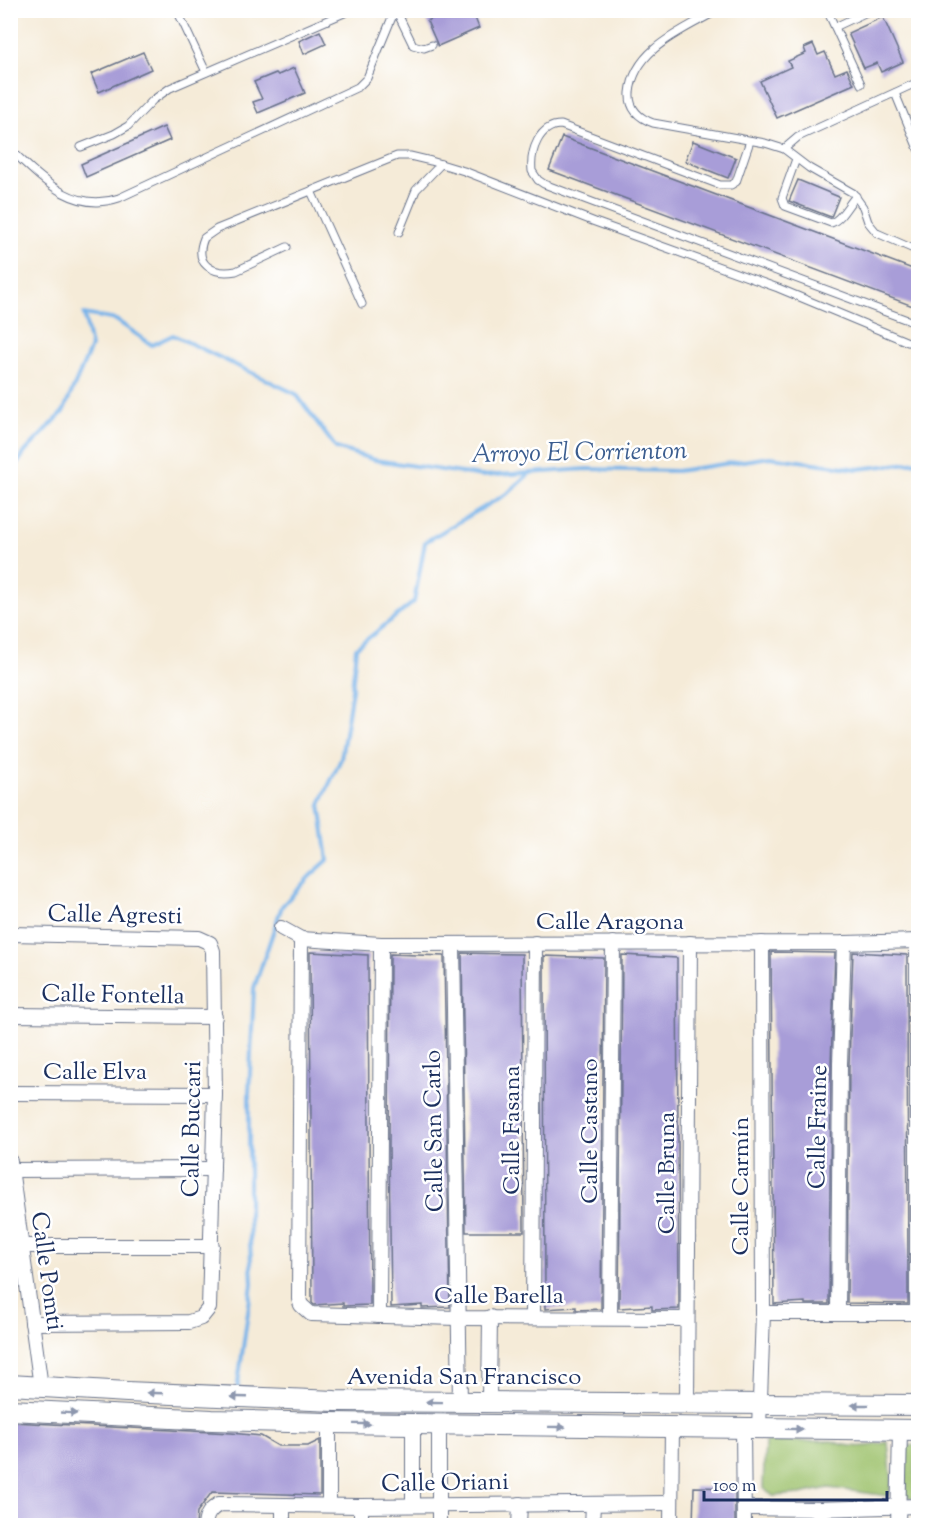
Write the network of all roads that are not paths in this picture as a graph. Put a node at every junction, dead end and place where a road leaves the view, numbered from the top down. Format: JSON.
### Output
{"nodes":[{"id":1,"x":177,"y":10,"type":"edge"},
{"id":2,"x":351,"y":10,"type":"edge"},
{"id":3,"x":395,"y":10,"type":"edge"},
{"id":4,"x":718,"y":10,"type":"edge"},
{"id":5,"x":827,"y":10,"type":"edge"},
{"id":6,"x":871,"y":10,"type":"edge"},
{"id":7,"x":835,"y":27,"type":"junction"},
{"id":8,"x":432,"y":45,"type":"dead end"},
{"id":9,"x":206,"y":72,"type":"junction"},
{"id":10,"x":918,"y":82,"type":"edge"},
{"id":11,"x":861,"y":84,"type":"dead end"},
{"id":12,"x":895,"y":93,"type":"junction"},
{"id":13,"x":750,"y":141,"type":"junction"},
{"id":14,"x":81,"y":147,"type":"dead end"},
{"id":15,"x":10,"y":149,"type":"edge"},
{"id":16,"x":784,"y":149,"type":"junction"},
{"id":17,"x":918,"y":149,"type":"edge"},
{"id":18,"x":796,"y":159,"type":"junction"},
{"id":19,"x":441,"y":164,"type":"junction"},
{"id":20,"x":311,"y":191,"type":"junction"},
{"id":21,"x":856,"y":196,"type":"junction"},
{"id":22,"x":399,"y":232,"type":"dead end"},
{"id":23,"x":287,"y":247,"type":"dead end"},
{"id":24,"x":918,"y":251,"type":"edge"},
{"id":25,"x":362,"y":304,"type":"dead end"},
{"id":26,"x":918,"y":324,"type":"edge"},
{"id":27,"x":918,"y":343,"type":"edge"},
{"id":28,"x":281,"y":928,"type":"dead end"},
{"id":29,"x":10,"y":934,"type":"edge"},
{"id":30,"x":302,"y":939,"type":"junction"},
{"id":31,"x":918,"y":941,"type":"edge"},
{"id":32,"x":535,"y":943,"type":"junction"},
{"id":33,"x":613,"y":943,"type":"junction"},
{"id":34,"x":690,"y":943,"type":"junction"},
{"id":35,"x":762,"y":943,"type":"junction"},
{"id":36,"x":844,"y":943,"type":"junction"},
{"id":37,"x":381,"y":944,"type":"junction"},
{"id":38,"x":453,"y":944,"type":"junction"},
{"id":39,"x":213,"y":951,"type":"joint"},
{"id":40,"x":10,"y":1015,"type":"edge"},
{"id":41,"x":214,"y":1017,"type":"junction"},
{"id":42,"x":10,"y":1093,"type":"edge"},
{"id":43,"x":215,"y":1094,"type":"junction"},
{"id":44,"x":11,"y":1166,"type":"edge"},
{"id":45,"x":213,"y":1169,"type":"junction"},
{"id":46,"x":22,"y":1246,"type":"junction"},
{"id":47,"x":212,"y":1246,"type":"junction"},
{"id":48,"x":763,"y":1312,"type":"junction"},
{"id":49,"x":838,"y":1312,"type":"junction"},
{"id":50,"x":918,"y":1313,"type":"edge"},
{"id":51,"x":379,"y":1316,"type":"junction"},
{"id":52,"x":490,"y":1317,"type":"junction"},
{"id":53,"x":532,"y":1317,"type":"junction"},
{"id":54,"x":457,"y":1318,"type":"junction"},
{"id":55,"x":610,"y":1318,"type":"junction"},
{"id":56,"x":687,"y":1319,"type":"junction"},
{"id":57,"x":32,"y":1323,"type":"junction"},
{"id":58,"x":10,"y":1385,"type":"edge"},
{"id":59,"x":41,"y":1387,"type":"junction"},
{"id":60,"x":489,"y":1402,"type":"junction"},
{"id":61,"x":626,"y":1402,"type":"junction"},
{"id":62,"x":460,"y":1403,"type":"junction"},
{"id":63,"x":687,"y":1403,"type":"junction"},
{"id":64,"x":759,"y":1404,"type":"junction"},
{"id":65,"x":918,"y":1405,"type":"edge"},
{"id":66,"x":10,"y":1410,"type":"edge"},
{"id":67,"x":328,"y":1423,"type":"junction"},
{"id":68,"x":413,"y":1425,"type":"junction"},
{"id":69,"x":439,"y":1425,"type":"junction"},
{"id":70,"x":625,"y":1428,"type":"junction"},
{"id":71,"x":672,"y":1428,"type":"junction"},
{"id":72,"x":751,"y":1428,"type":"junction"},
{"id":73,"x":909,"y":1430,"type":"edge"},
{"id":74,"x":671,"y":1503,"type":"junction"},
{"id":75,"x":413,"y":1504,"type":"junction"},
{"id":76,"x":440,"y":1504,"type":"junction"},
{"id":77,"x":519,"y":1504,"type":"junction"},
{"id":78,"x":593,"y":1504,"type":"junction"},
{"id":79,"x":283,"y":1505,"type":"junction"},
{"id":80,"x":329,"y":1505,"type":"junction"},
{"id":81,"x":361,"y":1506,"type":"junction"},
{"id":82,"x":918,"y":1506,"type":"edge"},
{"id":83,"x":899,"y":1507,"type":"junction"},
{"id":84,"x":744,"y":1508,"type":"junction"},
{"id":85,"x":820,"y":1509,"type":"junction"},
{"id":86,"x":205,"y":1526,"type":"edge"},
{"id":87,"x":283,"y":1526,"type":"edge"},
{"id":88,"x":361,"y":1526,"type":"edge"},
{"id":89,"x":440,"y":1526,"type":"edge"},
{"id":90,"x":519,"y":1526,"type":"edge"},
{"id":91,"x":592,"y":1526,"type":"edge"},
{"id":92,"x":671,"y":1526,"type":"edge"},
{"id":93,"x":744,"y":1526,"type":"edge"},
{"id":94,"x":820,"y":1526,"type":"edge"},
{"id":95,"x":898,"y":1526,"type":"edge"}],
"edges":[{"from":1,"to":9,"type":"lane"},
{"from":2,"to":9,"type":"lane"},
{"from":3,"to":8,"type":"lane"},
{"from":3,"to":15,"type":"lane"},
{"from":4,"to":13,"type":"lane"},
{"from":5,"to":7,"type":"lane"},
{"from":6,"to":7,"type":"lane"},
{"from":7,"to":11,"type":"lane"},
{"from":9,"to":14,"type":"lane"},
{"from":10,"to":12,"type":"lane"},
{"from":12,"to":16,"type":"lane"},
{"from":12,"to":17,"type":"lane"},
{"from":13,"to":16,"type":"lane"},
{"from":13,"to":26,"type":"lane"},
{"from":16,"to":18,"type":"lane"},
{"from":18,"to":21,"type":"lane"},
{"from":18,"to":21,"type":"lane"},
{"from":19,"to":20,"type":"lane"},
{"from":19,"to":22,"type":"lane"},
{"from":19,"to":27,"type":"lane"},
{"from":20,"to":23,"type":"lane"},
{"from":20,"to":25,"type":"lane"},
{"from":21,"to":24,"type":"lane"},
{"from":28,"to":30,"type":"street"},
{"from":29,"to":39,"type":"street","name":"Calle Agresti"},
{"from":30,"to":37,"type":"street","name":"Calle Aragona"},
{"from":30,"to":51,"type":"street","name":"Calle Barella"},
{"from":31,"to":36,"type":"street","name":"Calle Aragona"},
{"from":31,"to":50,"type":"street"},
{"from":32,"to":33,"type":"street","name":"Calle Aragona"},
{"from":32,"to":38,"type":"street","name":"Calle Aragona"},
{"from":32,"to":53,"type":"street","name":"Calle Fasana"},
{"from":33,"to":34,"type":"street","name":"Calle Aragona"},
{"from":33,"to":55,"type":"street","name":"Calle Castano"},
{"from":34,"to":35,"type":"street","name":"Calle Aragona"},
{"from":34,"to":56,"type":"street","name":"Calle Bruna"},
{"from":35,"to":36,"type":"street","name":"Calle Aragona"},
{"from":35,"to":48,"type":"street","name":"Calle Carmín"},
{"from":36,"to":49,"type":"street","name":"Calle Fraine"},
{"from":37,"to":38,"type":"street","name":"Calle Aragona"},
{"from":37,"to":51,"type":"street"},
{"from":38,"to":54,"type":"street","name":"Calle San Carlo"},
{"from":39,"to":41,"type":"street","name":"Calle Buccari"},
{"from":40,"to":41,"type":"street","name":"Calle Fontella"},
{"from":41,"to":43,"type":"street","name":"Calle Buccari"},
{"from":42,"to":43,"type":"street","name":"Calle Elva"},
{"from":43,"to":45,"type":"street","name":"Calle Buccari"},
{"from":44,"to":45,"type":"street"},
{"from":44,"to":46,"type":"street","name":"Calle Pomti"},
{"from":45,"to":47,"type":"street","name":"Calle Buccari"},
{"from":46,"to":47,"type":"street"},
{"from":46,"to":57,"type":"street","name":"Calle Pomti"},
{"from":47,"to":57,"type":"street","name":"Calle Buccari"},
{"from":48,"to":49,"type":"street"},
{"from":48,"to":64,"type":"street","name":"Calle Carmín"},
{"from":49,"to":50,"type":"street"},
{"from":51,"to":54,"type":"street","name":"Calle Barella"},
{"from":52,"to":53,"type":"street","name":"Calle Barella"},
{"from":52,"to":54,"type":"street","name":"Calle Barella"},
{"from":52,"to":60,"type":"street"},
{"from":53,"to":55,"type":"street","name":"Calle Barella"},
{"from":54,"to":62,"type":"street","name":"Calle San Carlo"},
{"from":55,"to":56,"type":"street","name":"Calle Barella"},
{"from":56,"to":63,"type":"street","name":"Calle Bruna"},
{"from":57,"to":59,"type":"street","name":"Calle Pomti"},
{"from":58,"to":59,"type":"street","name":"Avenida San Francisco"},
{"from":62,"to":59,"type":"street","name":"Avenida San Francisco","one_way":true},
{"from":60,"to":61,"type":"street","name":"Avenida San Francisco"},
{"from":60,"to":62,"type":"street","name":"Avenida San Francisco"},
{"from":61,"to":63,"type":"street","name":"Avenida San Francisco"},
{"from":61,"to":70,"type":"street"},
{"from":63,"to":64,"type":"street","name":"Avenida San Francisco"},
{"from":65,"to":64,"type":"street","name":"Avenida San Francisco","one_way":true},
{"from":64,"to":72,"type":"street","name":"Calle Carmín"},
{"from":66,"to":67,"type":"street","name":"Avenida San Francisco","one_way":true},
{"from":67,"to":68,"type":"street","name":"Avenida San Francisco","one_way":true},
{"from":67,"to":80,"type":"street"},
{"from":68,"to":69,"type":"street","name":"Avenida San Francisco"},
{"from":68,"to":75,"type":"street"},
{"from":69,"to":70,"type":"street","name":"Avenida San Francisco","one_way":true},
{"from":69,"to":76,"type":"street"},
{"from":70,"to":71,"type":"street","name":"Avenida San Francisco"},
{"from":71,"to":72,"type":"street","name":"Avenida San Francisco"},
{"from":71,"to":74,"type":"street"},
{"from":72,"to":73,"type":"street","name":"Avenida San Francisco","one_way":true},
{"from":72,"to":84,"type":"street","name":"Calle Carmín"},
{"from":73,"to":83,"type":"street"},
{"from":74,"to":78,"type":"street","name":"Calle Oriani"},
{"from":74,"to":92,"type":"street"},
{"from":75,"to":76,"type":"street","name":"Calle Oriani"},
{"from":75,"to":81,"type":"street","name":"Calle Oriani"},
{"from":76,"to":77,"type":"street","name":"Calle Oriani"},
{"from":76,"to":89,"type":"street"},
{"from":77,"to":78,"type":"street","name":"Calle Oriani"},
{"from":77,"to":90,"type":"street"},
{"from":78,"to":91,"type":"street"},
{"from":79,"to":80,"type":"street","name":"Calle Oriani"},
{"from":79,"to":86,"type":"street","name":"Calle Oriani"},
{"from":79,"to":87,"type":"street"},
{"from":80,"to":81,"type":"street","name":"Calle Oriani"},
{"from":81,"to":88,"type":"street"},
{"from":82,"to":83,"type":"street"},
{"from":83,"to":85,"type":"street"},
{"from":83,"to":95,"type":"street"},
{"from":84,"to":85,"type":"street"},
{"from":84,"to":93,"type":"street","name":"Calle Carmín"},
{"from":85,"to":94,"type":"street"}]}
